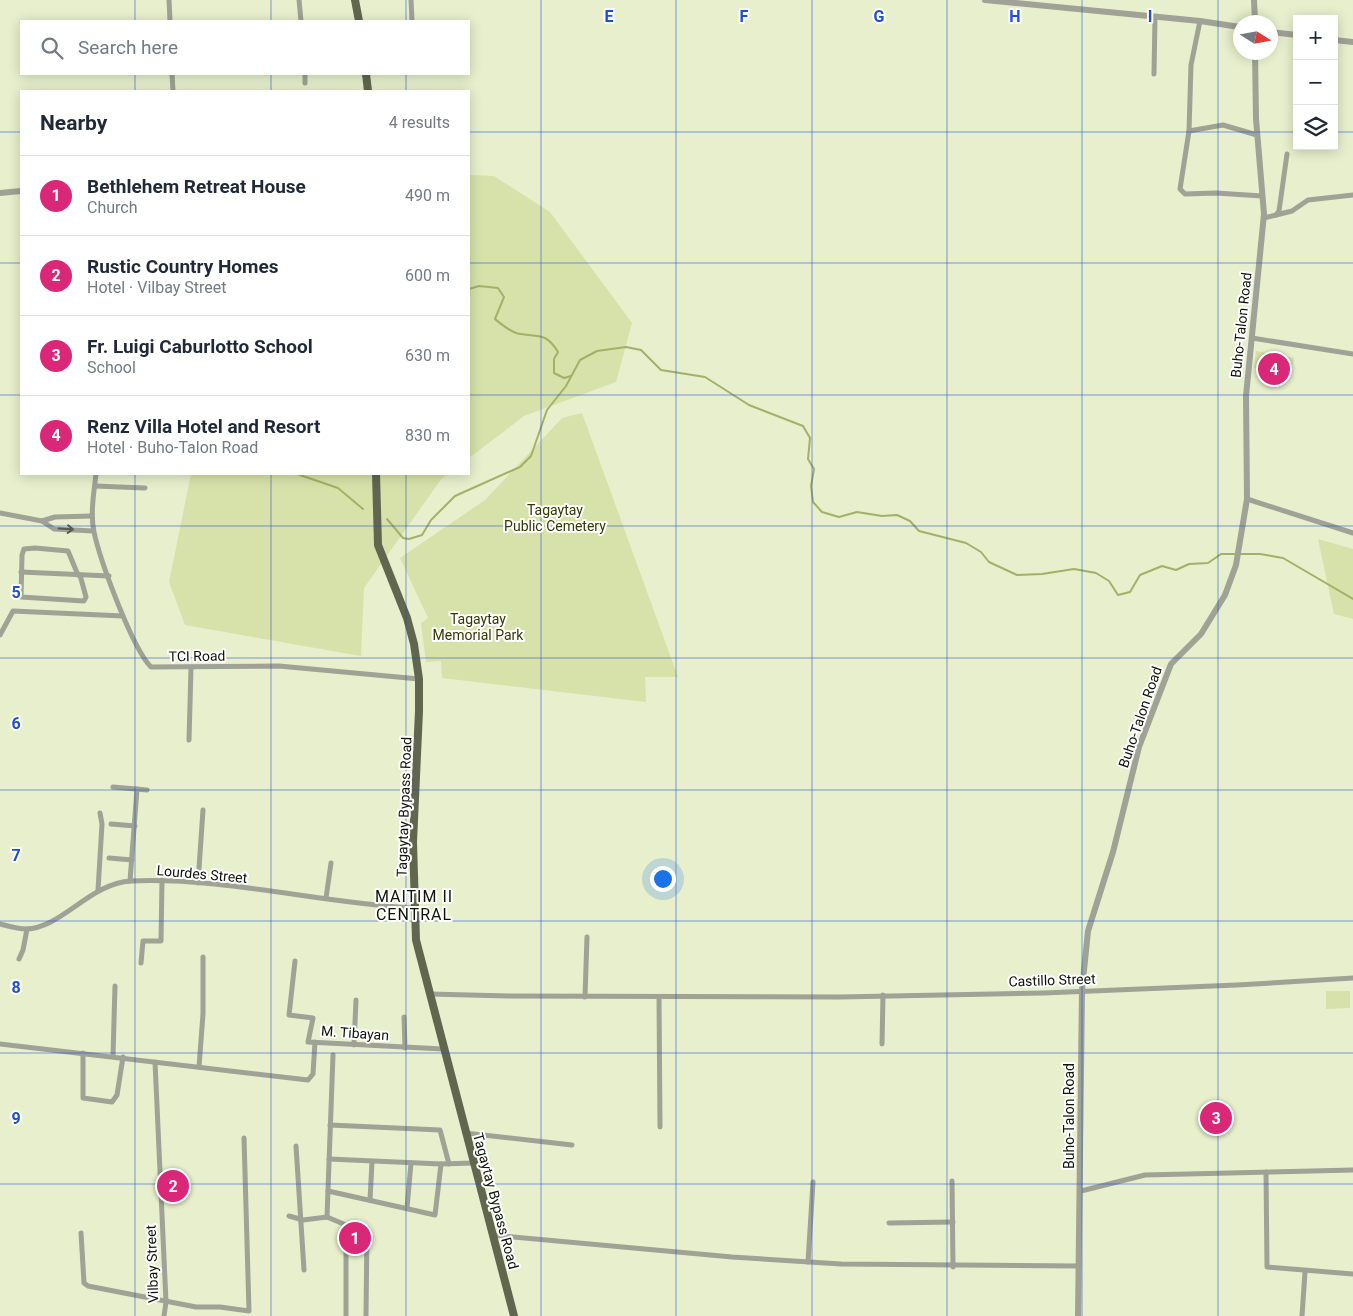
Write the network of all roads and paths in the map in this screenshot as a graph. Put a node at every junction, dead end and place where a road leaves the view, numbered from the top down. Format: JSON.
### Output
{"nodes":[{"id":1,"x":169,"y":0,"type":"edge"},
{"id":2,"x":299,"y":0,"type":"edge"},
{"id":3,"x":355,"y":0,"type":"edge"},
{"id":4,"x":411,"y":0,"type":"edge"},
{"id":5,"x":985,"y":0,"type":"edge"},
{"id":6,"x":1254,"y":0,"type":"edge"},
{"id":7,"x":1255,"y":15,"type":"edge"},
{"id":8,"x":1155,"y":17,"type":"junction"},
{"id":9,"x":170,"y":20,"type":"edge"},
{"id":10,"x":301,"y":20,"type":"edge"},
{"id":11,"x":359,"y":20,"type":"edge"},
{"id":12,"x":412,"y":20,"type":"edge"},
{"id":13,"x":1200,"y":21,"type":"junction"},
{"id":14,"x":1233,"y":26,"type":"edge"},
{"id":15,"x":1278,"y":33,"type":"edge"},
{"id":16,"x":1293,"y":35,"type":"edge"},
{"id":17,"x":1338,"y":40,"type":"edge"},
{"id":18,"x":1353,"y":42,"type":"edge"},
{"id":19,"x":1255,"y":60,"type":"edge"},
{"id":20,"x":1154,"y":74,"type":"dead end"},
{"id":21,"x":172,"y":75,"type":"edge"},
{"id":22,"x":305,"y":75,"type":"edge"},
{"id":23,"x":366,"y":75,"type":"edge"},
{"id":24,"x":305,"y":83,"type":"dead end"},
{"id":25,"x":173,"y":90,"type":"edge"},
{"id":26,"x":368,"y":90,"type":"edge"},
{"id":27,"x":1189,"y":131,"type":"junction"},
{"id":28,"x":1257,"y":135,"type":"junction"},
{"id":29,"x":1287,"y":154,"type":"dead end"},
{"id":30,"x":20,"y":191,"type":"edge"},
{"id":31,"x":0,"y":193,"type":"edge"},
{"id":32,"x":1353,"y":195,"type":"edge"},
{"id":33,"x":1262,"y":196,"type":"junction"},
{"id":34,"x":1276,"y":215,"type":"junction"},
{"id":35,"x":1264,"y":218,"type":"junction"},
{"id":36,"x":1252,"y":338,"type":"junction"},
{"id":37,"x":1353,"y":354,"type":"edge"},
{"id":38,"x":96,"y":475,"type":"edge"},
{"id":39,"x":376,"y":475,"type":"edge"},
{"id":40,"x":95,"y":486,"type":"junction"},
{"id":41,"x":145,"y":488,"type":"dead end"},
{"id":42,"x":1247,"y":499,"type":"junction"},
{"id":43,"x":0,"y":513,"type":"edge"},
{"id":44,"x":92,"y":516,"type":"junction"},
{"id":45,"x":42,"y":521,"type":"junction"},
{"id":46,"x":93,"y":531,"type":"junction"},
{"id":47,"x":1353,"y":533,"type":"edge"},
{"id":48,"x":21,"y":572,"type":"junction"},
{"id":49,"x":79,"y":575,"type":"junction"},
{"id":50,"x":109,"y":576,"type":"junction"},
{"id":51,"x":123,"y":616,"type":"junction"},
{"id":52,"x":0,"y":635,"type":"edge"},
{"id":53,"x":191,"y":668,"type":"junction"},
{"id":54,"x":418,"y":679,"type":"junction"},
{"id":55,"x":189,"y":740,"type":"dead end"},
{"id":56,"x":113,"y":787,"type":"dead end"},
{"id":57,"x":137,"y":790,"type":"junction"},
{"id":58,"x":147,"y":790,"type":"dead end"},
{"id":59,"x":203,"y":810,"type":"dead end"},
{"id":60,"x":100,"y":813,"type":"dead end"},
{"id":61,"x":111,"y":824,"type":"dead end"},
{"id":62,"x":135,"y":826,"type":"junction"},
{"id":63,"x":109,"y":858,"type":"dead end"},
{"id":64,"x":132,"y":860,"type":"junction"},
{"id":65,"x":331,"y":863,"type":"dead end"},
{"id":66,"x":162,"y":880,"type":"junction"},
{"id":67,"x":130,"y":881,"type":"junction"},
{"id":68,"x":198,"y":883,"type":"junction"},
{"id":69,"x":98,"y":890,"type":"junction"},
{"id":70,"x":326,"y":898,"type":"junction"},
{"id":71,"x":414,"y":908,"type":"junction"},
{"id":72,"x":0,"y":924,"type":"edge"},
{"id":73,"x":27,"y":929,"type":"junction"},
{"id":74,"x":587,"y":937,"type":"dead end"},
{"id":75,"x":203,"y":957,"type":"dead end"},
{"id":76,"x":19,"y":959,"type":"dead end"},
{"id":77,"x":295,"y":961,"type":"dead end"},
{"id":78,"x":141,"y":963,"type":"dead end"},
{"id":79,"x":1353,"y":978,"type":"edge"},
{"id":80,"x":115,"y":986,"type":"dead end"},
{"id":81,"x":1082,"y":990,"type":"junction"},
{"id":82,"x":429,"y":994,"type":"junction"},
{"id":83,"x":882,"y":995,"type":"junction"},
{"id":84,"x":585,"y":997,"type":"junction"},
{"id":85,"x":659,"y":997,"type":"junction"},
{"id":86,"x":356,"y":1000,"type":"dead end"},
{"id":87,"x":404,"y":1018,"type":"dead end"},
{"id":88,"x":315,"y":1042,"type":"junction"},
{"id":89,"x":0,"y":1044,"type":"edge"},
{"id":90,"x":882,"y":1044,"type":"dead end"},
{"id":91,"x":354,"y":1045,"type":"junction"},
{"id":92,"x":405,"y":1048,"type":"junction"},
{"id":93,"x":443,"y":1050,"type":"junction"},
{"id":94,"x":83,"y":1053,"type":"junction"},
{"id":95,"x":333,"y":1055,"type":"dead end"},
{"id":96,"x":113,"y":1056,"type":"junction"},
{"id":97,"x":123,"y":1057,"type":"junction"},
{"id":98,"x":155,"y":1062,"type":"junction"},
{"id":99,"x":198,"y":1067,"type":"junction"},
{"id":100,"x":330,"y":1124,"type":"junction"},
{"id":101,"x":660,"y":1127,"type":"dead end"},
{"id":102,"x":465,"y":1133,"type":"junction"},
{"id":103,"x":244,"y":1138,"type":"dead end"},
{"id":104,"x":572,"y":1145,"type":"dead end"},
{"id":105,"x":296,"y":1146,"type":"dead end"},
{"id":106,"x":329,"y":1159,"type":"junction"},
{"id":107,"x":372,"y":1162,"type":"junction"},
{"id":108,"x":411,"y":1163,"type":"junction"},
{"id":109,"x":473,"y":1163,"type":"junction"},
{"id":110,"x":441,"y":1164,"type":"junction"},
{"id":111,"x":449,"y":1164,"type":"junction"},
{"id":112,"x":1353,"y":1170,"type":"edge"},
{"id":113,"x":1266,"y":1172,"type":"junction"},
{"id":114,"x":952,"y":1181,"type":"dead end"},
{"id":115,"x":813,"y":1182,"type":"dead end"},
{"id":116,"x":328,"y":1191,"type":"junction"},
{"id":117,"x":1081,"y":1191,"type":"junction"},
{"id":118,"x":370,"y":1200,"type":"junction"},
{"id":119,"x":407,"y":1208,"type":"junction"},
{"id":120,"x":289,"y":1216,"type":"dead end"},
{"id":121,"x":327,"y":1217,"type":"junction"},
{"id":122,"x":302,"y":1220,"type":"junction"},
{"id":123,"x":953,"y":1222,"type":"junction"},
{"id":124,"x":889,"y":1223,"type":"dead end"},
{"id":125,"x":346,"y":1225,"type":"junction"},
{"id":126,"x":80,"y":1233,"type":"dead end"},
{"id":127,"x":492,"y":1235,"type":"junction"},
{"id":128,"x":808,"y":1262,"type":"junction"},
{"id":129,"x":1079,"y":1266,"type":"junction"},
{"id":130,"x":953,"y":1267,"type":"junction"},
{"id":131,"x":304,"y":1270,"type":"dead end"},
{"id":132,"x":1305,"y":1272,"type":"junction"},
{"id":133,"x":1353,"y":1274,"type":"edge"},
{"id":134,"x":166,"y":1302,"type":"junction"},
{"id":135,"x":164,"y":1316,"type":"edge"},
{"id":136,"x":346,"y":1316,"type":"edge"},
{"id":137,"x":366,"y":1316,"type":"edge"},
{"id":138,"x":514,"y":1316,"type":"edge"},
{"id":139,"x":1078,"y":1316,"type":"edge"},
{"id":140,"x":1302,"y":1316,"type":"edge"}],
"edges":[{"from":1,"to":9,"type":"street"},
{"from":2,"to":10,"type":"street"},
{"from":3,"to":11,"type":"main road"},
{"from":4,"to":12,"type":"street"},
{"from":5,"to":8,"type":"street"},
{"from":6,"to":7,"type":"street"},
{"from":8,"to":13,"type":"street"},
{"from":8,"to":20,"type":"street"},
{"from":13,"to":14,"type":"street"},
{"from":13,"to":27,"type":"street"},
{"from":15,"to":16,"type":"street"},
{"from":17,"to":18,"type":"street"},
{"from":19,"to":28,"type":"street","name":"Buho-Talon Road"},
{"from":21,"to":25,"type":"street"},
{"from":22,"to":24,"type":"street"},
{"from":23,"to":26,"type":"main road"},
{"from":27,"to":28,"type":"street"},
{"from":27,"to":33,"type":"street"},
{"from":28,"to":33,"type":"street","name":"Buho-Talon Road"},
{"from":29,"to":34,"type":"street"},
{"from":30,"to":31,"type":"street"},
{"from":32,"to":34,"type":"street"},
{"from":33,"to":35,"type":"street","name":"Buho-Talon Road"},
{"from":34,"to":35,"type":"street"},
{"from":35,"to":36,"type":"street","name":"Buho-Talon Road"},
{"from":36,"to":37,"type":"street"},
{"from":36,"to":42,"type":"street","name":"Buho-Talon Road"},
{"from":38,"to":40,"type":"street","name":"TCI Road"},
{"from":39,"to":54,"type":"main road","name":"Tagaytay Bypass Road"},
{"from":40,"to":41,"type":"street"},
{"from":40,"to":44,"type":"street","name":"TCI Road"},
{"from":42,"to":47,"type":"street"},
{"from":42,"to":81,"type":"street","name":"Buho-Talon Road"},
{"from":43,"to":45,"type":"street"},
{"from":44,"to":45,"type":"street"},
{"from":44,"to":46,"type":"street","name":"TCI Road"},
{"from":45,"to":46,"type":"street","one_way":true},
{"from":46,"to":50,"type":"street","name":"TCI Road"},
{"from":48,"to":49,"type":"street"},
{"from":48,"to":49,"type":"street"},
{"from":48,"to":49,"type":"street"},
{"from":49,"to":50,"type":"street"},
{"from":50,"to":51,"type":"street","name":"TCI Road"},
{"from":51,"to":52,"type":"street"},
{"from":51,"to":53,"type":"street","name":"TCI Road"},
{"from":53,"to":54,"type":"street","name":"TCI Road"},
{"from":53,"to":55,"type":"street"},
{"from":54,"to":71,"type":"main road","name":"Tagaytay Bypass Road"},
{"from":56,"to":57,"type":"street"},
{"from":57,"to":58,"type":"street"},
{"from":57,"to":62,"type":"street"},
{"from":59,"to":68,"type":"street"},
{"from":60,"to":69,"type":"street"},
{"from":61,"to":62,"type":"street"},
{"from":62,"to":64,"type":"street"},
{"from":63,"to":64,"type":"street"},
{"from":64,"to":67,"type":"street"},
{"from":65,"to":70,"type":"street"},
{"from":66,"to":67,"type":"street","name":"Lourdes Street"},
{"from":66,"to":68,"type":"street","name":"Lourdes Street"},
{"from":66,"to":78,"type":"street"},
{"from":67,"to":69,"type":"street","name":"Lourdes Street"},
{"from":68,"to":70,"type":"street","name":"Lourdes Street"},
{"from":69,"to":73,"type":"street","name":"Lourdes Street"},
{"from":70,"to":71,"type":"street","name":"Lourdes Street"},
{"from":71,"to":82,"type":"main road","name":"Tagaytay Bypass Road"},
{"from":72,"to":73,"type":"street","name":"Lourdes Street"},
{"from":73,"to":76,"type":"street"},
{"from":74,"to":84,"type":"street"},
{"from":75,"to":99,"type":"street"},
{"from":77,"to":88,"type":"street","name":"M. Tibayan"},
{"from":79,"to":81,"type":"street","name":"Castillo Street"},
{"from":80,"to":96,"type":"street"},
{"from":81,"to":83,"type":"street","name":"Castillo Street"},
{"from":81,"to":117,"type":"street","name":"Buho-Talon Road"},
{"from":82,"to":84,"type":"street","name":"Castillo Street"},
{"from":82,"to":93,"type":"main road","name":"Tagaytay Bypass Road"},
{"from":83,"to":85,"type":"street","name":"Castillo Street"},
{"from":83,"to":90,"type":"street"},
{"from":84,"to":85,"type":"street","name":"Castillo Street"},
{"from":85,"to":101,"type":"street"},
{"from":86,"to":91,"type":"street"},
{"from":87,"to":92,"type":"street"},
{"from":88,"to":91,"type":"street","name":"M. Tibayan"},
{"from":88,"to":99,"type":"street"},
{"from":89,"to":94,"type":"street"},
{"from":91,"to":92,"type":"street","name":"M. Tibayan"},
{"from":92,"to":93,"type":"street","name":"M. Tibayan"},
{"from":93,"to":102,"type":"main road","name":"Tagaytay Bypass Road"},
{"from":94,"to":96,"type":"street"},
{"from":94,"to":97,"type":"street"},
{"from":95,"to":100,"type":"street"},
{"from":96,"to":97,"type":"street"},
{"from":97,"to":98,"type":"street"},
{"from":98,"to":99,"type":"street"},
{"from":98,"to":134,"type":"street","name":"Vilbay Street"},
{"from":100,"to":106,"type":"street"},
{"from":100,"to":111,"type":"street"},
{"from":102,"to":104,"type":"street"},
{"from":102,"to":109,"type":"main road","name":"Tagaytay Bypass Road"},
{"from":103,"to":134,"type":"street"},
{"from":105,"to":122,"type":"street"},
{"from":106,"to":107,"type":"street"},
{"from":106,"to":116,"type":"street"},
{"from":107,"to":108,"type":"street"},
{"from":107,"to":118,"type":"street"},
{"from":108,"to":110,"type":"street"},
{"from":108,"to":119,"type":"street"},
{"from":109,"to":111,"type":"street"},
{"from":109,"to":127,"type":"main road","name":"Tagaytay Bypass Road"},
{"from":110,"to":111,"type":"street"},
{"from":110,"to":119,"type":"street"},
{"from":112,"to":113,"type":"street"},
{"from":113,"to":117,"type":"street"},
{"from":113,"to":132,"type":"street"},
{"from":114,"to":123,"type":"street"},
{"from":115,"to":128,"type":"street"},
{"from":116,"to":118,"type":"street"},
{"from":116,"to":121,"type":"street"},
{"from":117,"to":129,"type":"street","name":"Buho-Talon Road"},
{"from":118,"to":119,"type":"street"},
{"from":120,"to":122,"type":"street"},
{"from":121,"to":122,"type":"street"},
{"from":121,"to":125,"type":"street"},
{"from":122,"to":131,"type":"street"},
{"from":123,"to":124,"type":"street"},
{"from":123,"to":130,"type":"street"},
{"from":125,"to":136,"type":"street"},
{"from":125,"to":137,"type":"street"},
{"from":126,"to":134,"type":"street"},
{"from":127,"to":128,"type":"street"},
{"from":127,"to":138,"type":"main road","name":"Tagaytay Bypass Road"},
{"from":128,"to":130,"type":"street"},
{"from":129,"to":130,"type":"street"},
{"from":129,"to":139,"type":"street","name":"Buho-Talon Road"},
{"from":132,"to":133,"type":"street"},
{"from":132,"to":140,"type":"street"},
{"from":134,"to":135,"type":"street","name":"Vilbay Street"}]}
